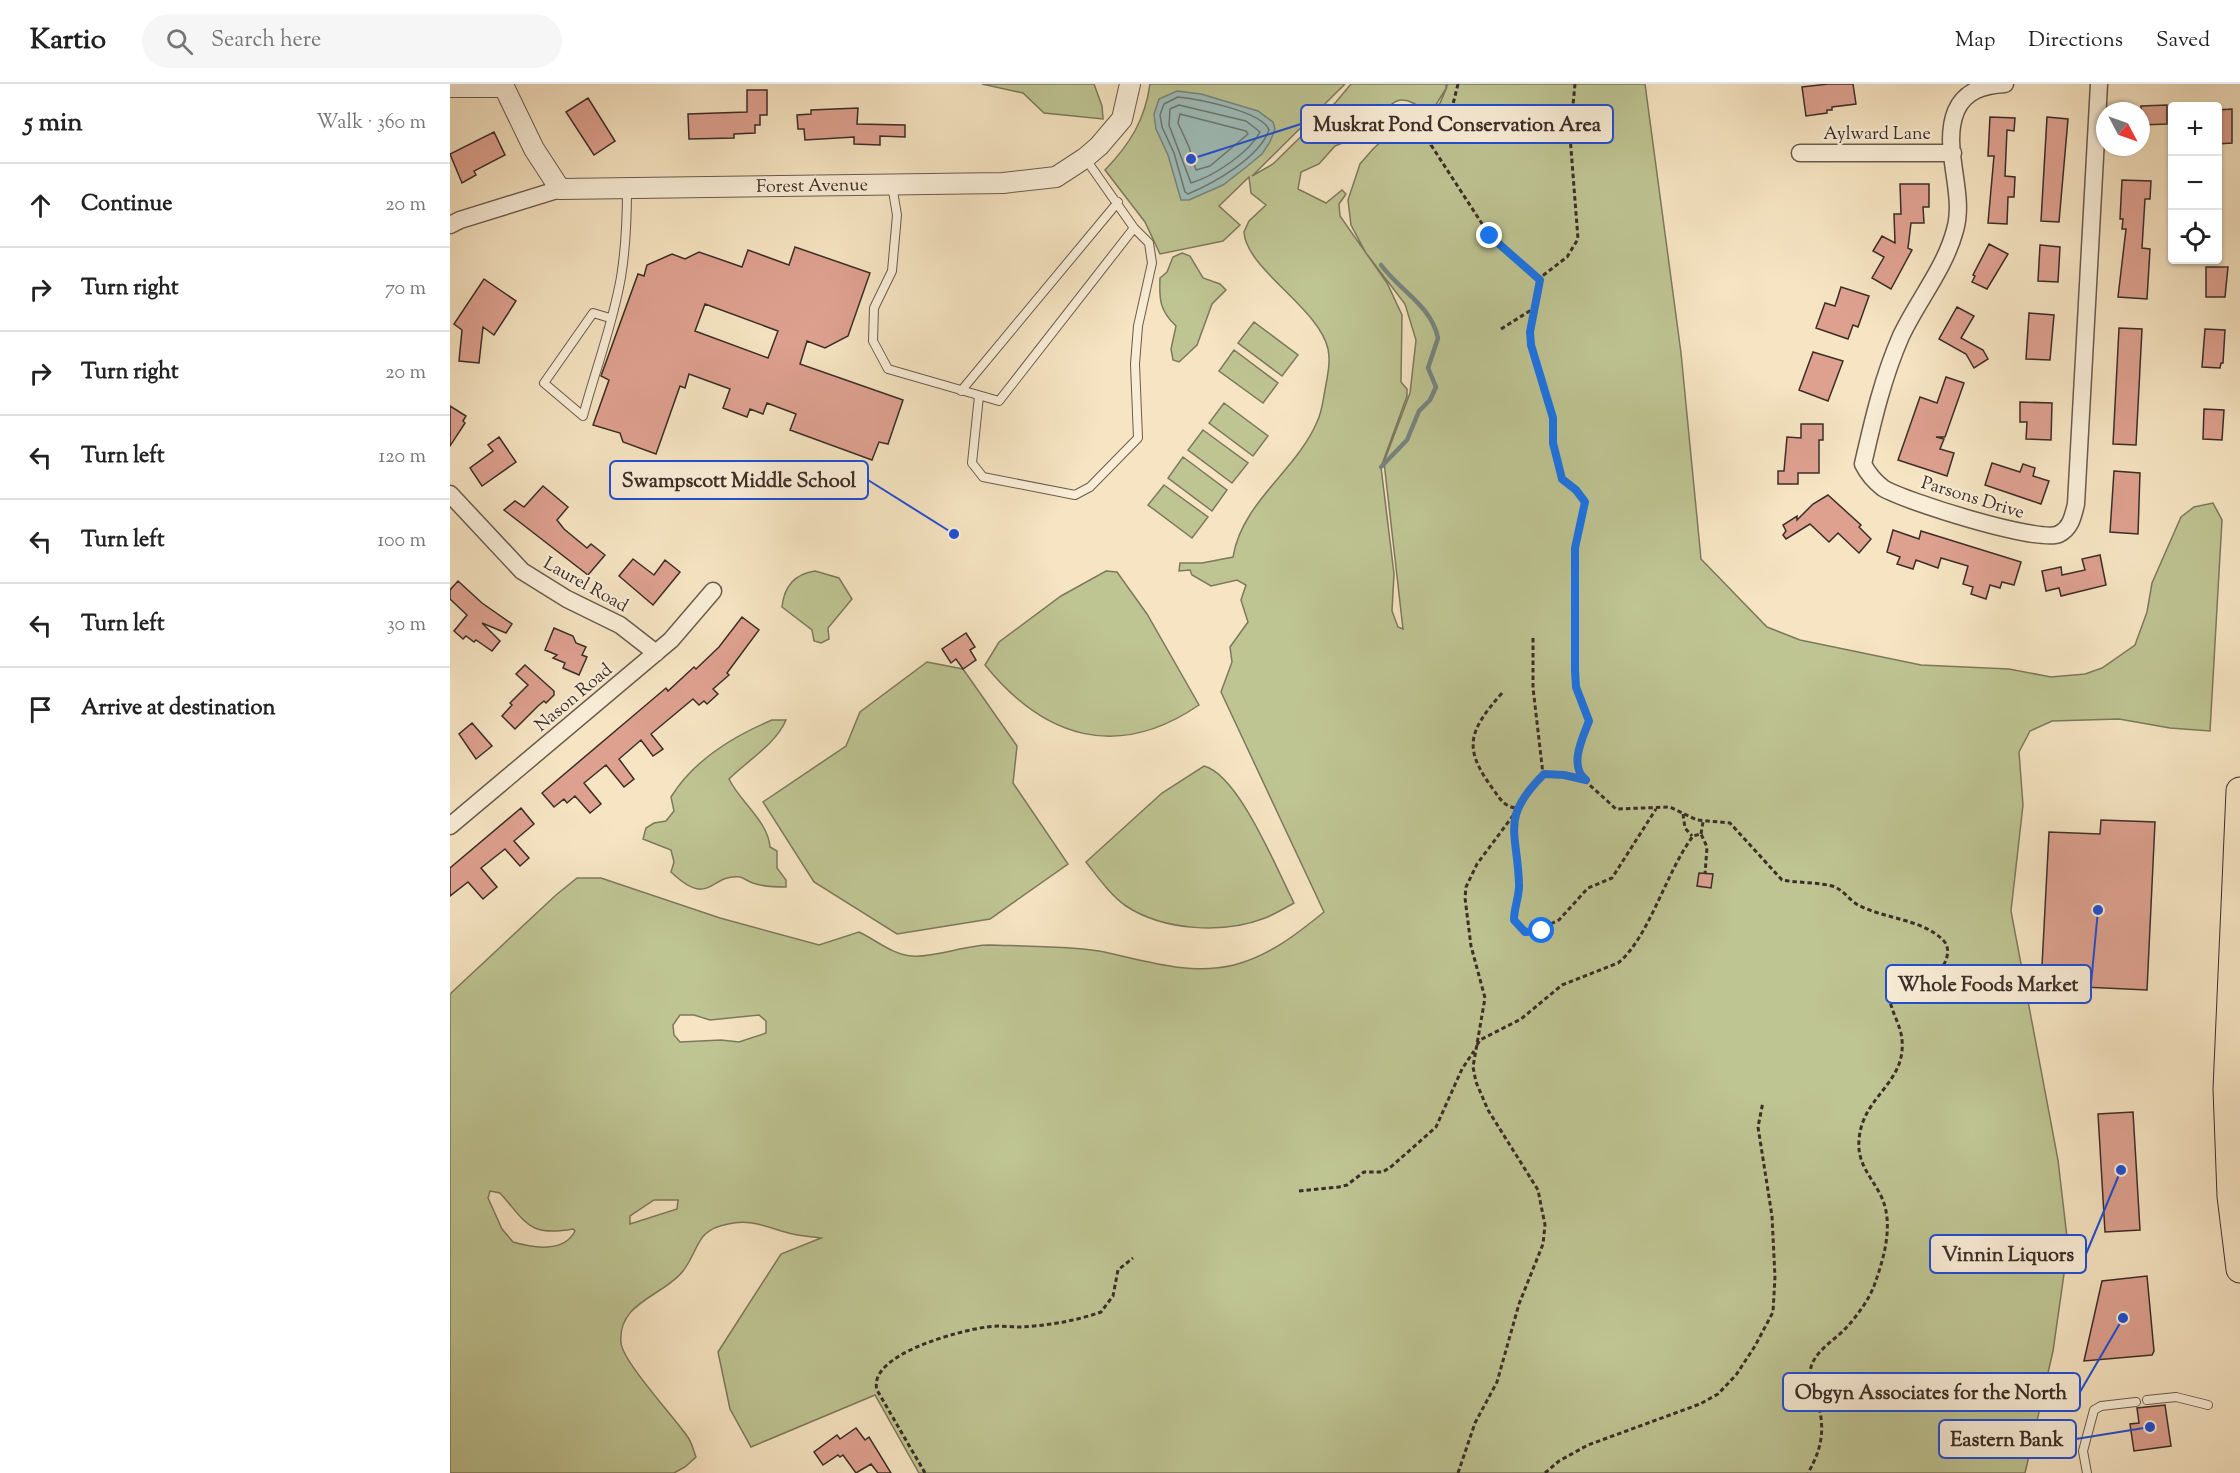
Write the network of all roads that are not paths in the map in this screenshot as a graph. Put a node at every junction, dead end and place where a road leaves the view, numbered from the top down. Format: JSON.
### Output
{"nodes":[{"id":1,"x":1130,"y":84,"type":"edge"},
{"id":2,"x":2005,"y":84,"type":"edge"},
{"id":3,"x":2099,"y":84,"type":"edge"},
{"id":4,"x":503,"y":86,"type":"edge"},
{"id":5,"x":450,"y":87,"type":"edge"},
{"id":6,"x":1800,"y":153,"type":"dead end"},
{"id":7,"x":1953,"y":153,"type":"junction"},
{"id":8,"x":1085,"y":158,"type":"junction"},
{"id":9,"x":892,"y":184,"type":"junction"},
{"id":10,"x":627,"y":188,"type":"junction"},
{"id":11,"x":560,"y":189,"type":"junction"},
{"id":12,"x":1118,"y":202,"type":"junction"},
{"id":13,"x":450,"y":225,"type":"edge"},
{"id":14,"x":1134,"y":228,"type":"junction"},
{"id":15,"x":610,"y":318,"type":"junction"},
{"id":16,"x":961,"y":391,"type":"junction"},
{"id":17,"x":979,"y":396,"type":"junction"},
{"id":18,"x":450,"y":494,"type":"edge"},
{"id":19,"x":713,"y":591,"type":"dead end"},
{"id":20,"x":656,"y":653,"type":"junction"},
{"id":21,"x":2240,"y":791,"type":"edge"},
{"id":22,"x":450,"y":826,"type":"edge"},
{"id":23,"x":2240,"y":1269,"type":"edge"},
{"id":24,"x":2147,"y":1400,"type":"dead end"},
{"id":25,"x":2136,"y":1401,"type":"dead end"},
{"id":26,"x":2208,"y":1405,"type":"dead end"},
{"id":27,"x":2087,"y":1473,"type":"edge"}],
"edges":[{"from":1,"to":8,"type":"street","name":"Forest Avenue"},
{"from":2,"to":7,"type":"street","name":"Parsons Drive"},
{"from":3,"to":7,"type":"street","name":"Parsons Drive"},
{"from":4,"to":5,"type":"street"},
{"from":4,"to":11,"type":"street"},
{"from":6,"to":7,"type":"street","name":"Aylward Lane"},
{"from":8,"to":9,"type":"street","name":"Forest Avenue"},
{"from":8,"to":12,"type":"lane"},
{"from":9,"to":10,"type":"street","name":"Forest Avenue"},
{"from":9,"to":16,"type":"lane"},
{"from":10,"to":11,"type":"street","name":"Forest Avenue"},
{"from":10,"to":15,"type":"lane"},
{"from":11,"to":13,"type":"street","name":"Forest Avenue"},
{"from":12,"to":14,"type":"lane"},
{"from":12,"to":16,"type":"lane"},
{"from":14,"to":17,"type":"lane"},
{"from":14,"to":17,"type":"lane"},
{"from":15,"to":15,"type":"lane"},
{"from":16,"to":17,"type":"lane"},
{"from":18,"to":20,"type":"street","name":"Laurel Road"},
{"from":19,"to":20,"type":"street","name":"Nason Road"},
{"from":20,"to":22,"type":"street","name":"Nason Road"},
{"from":21,"to":23,"type":"highway"},
{"from":24,"to":26,"type":"lane"},
{"from":25,"to":27,"type":"lane"}]}
